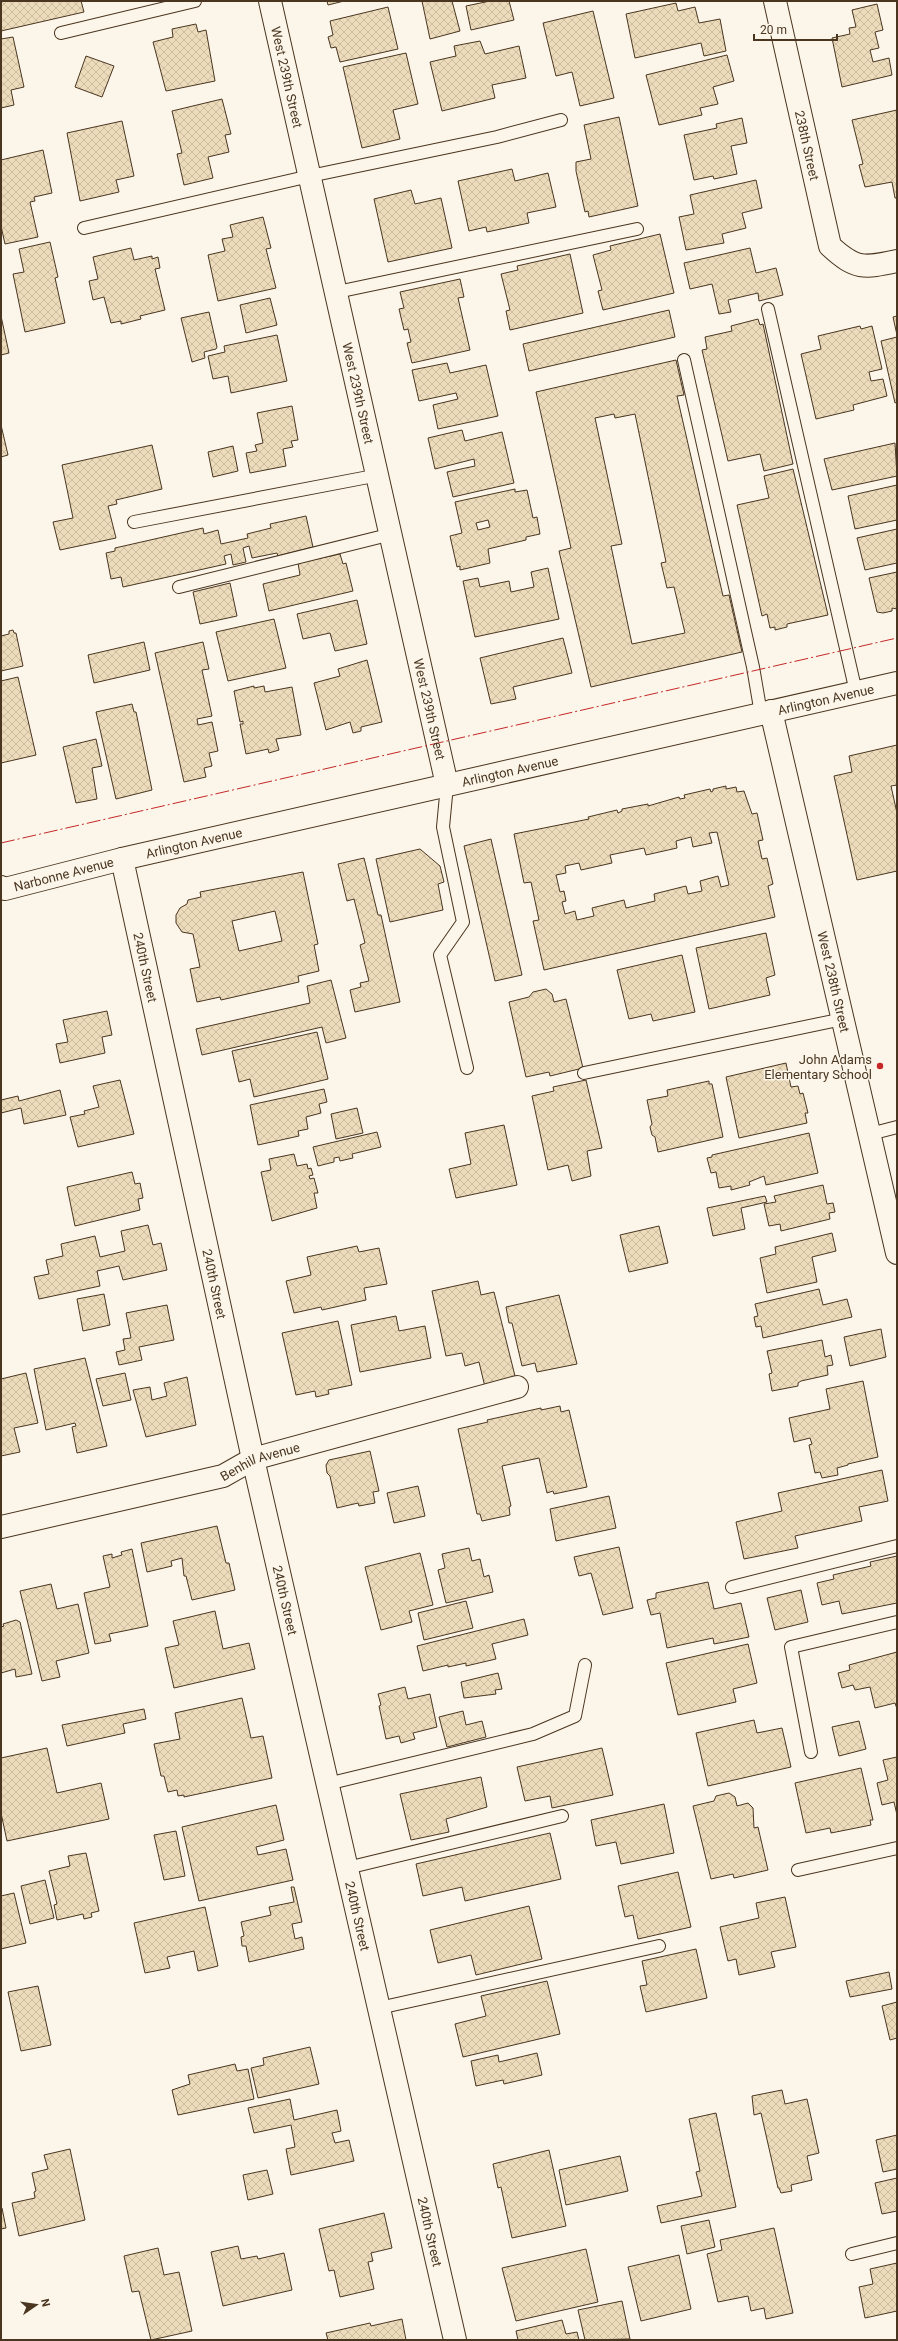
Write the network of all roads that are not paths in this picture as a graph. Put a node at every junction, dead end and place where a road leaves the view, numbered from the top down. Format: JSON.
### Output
{"nodes":[{"id":1,"x":195,"y":1,"type":"edge"},
{"id":2,"x":270,"y":1,"type":"edge"},
{"id":3,"x":775,"y":1,"type":"edge"},
{"id":4,"x":61,"y":32,"type":"dead end"},
{"id":5,"x":561,"y":120,"type":"dead end"},
{"id":6,"x":310,"y":176,"type":"junction"},
{"id":7,"x":84,"y":228,"type":"dead end"},
{"id":8,"x":636,"y":229,"type":"dead end"},
{"id":9,"x":897,"y":261,"type":"edge"},
{"id":10,"x":337,"y":292,"type":"junction"},
{"id":11,"x":768,"y":309,"type":"dead end"},
{"id":12,"x":684,"y":360,"type":"dead end"},
{"id":13,"x":379,"y":475,"type":"junction"},
{"id":14,"x":134,"y":522,"type":"dead end"},
{"id":15,"x":392,"y":534,"type":"junction"},
{"id":16,"x":179,"y":587,"type":"dead end"},
{"id":17,"x":897,"y":683,"type":"edge"},
{"id":18,"x":856,"y":692,"type":"junction"},
{"id":19,"x":766,"y":712,"type":"junction"},
{"id":20,"x":447,"y":785,"type":"junction"},
{"id":21,"x":122,"y":859,"type":"junction"},
{"id":22,"x":2,"y":890,"type":"edge"},
{"id":23,"x":843,"y":1019,"type":"junction"},
{"id":24,"x":467,"y":1068,"type":"dead end"},
{"id":25,"x":584,"y":1073,"type":"dead end"},
{"id":26,"x":897,"y":1127,"type":"edge"},
{"id":27,"x":870,"y":1134,"type":"junction"},
{"id":28,"x":897,"y":1253,"type":"edge"},
{"id":29,"x":517,"y":1387,"type":"dead end"},
{"id":30,"x":253,"y":1459,"type":"junction"},
{"id":31,"x":1,"y":1526,"type":"edge"},
{"id":32,"x":897,"y":1546,"type":"edge"},
{"id":33,"x":732,"y":1587,"type":"dead end"},
{"id":34,"x":897,"y":1622,"type":"edge"},
{"id":35,"x":585,"y":1666,"type":"dead end"},
{"id":36,"x":811,"y":1752,"type":"dead end"},
{"id":37,"x":327,"y":1784,"type":"junction"},
{"id":38,"x":562,"y":1816,"type":"dead end"},
{"id":39,"x":897,"y":1848,"type":"edge"},
{"id":40,"x":347,"y":1868,"type":"junction"},
{"id":41,"x":798,"y":1870,"type":"dead end"},
{"id":42,"x":659,"y":1946,"type":"dead end"},
{"id":43,"x":379,"y":2008,"type":"junction"},
{"id":44,"x":897,"y":2243,"type":"edge"},
{"id":45,"x":852,"y":2254,"type":"dead end"},
{"id":46,"x":455,"y":2340,"type":"edge"}],
"edges":[{"from":1,"to":4,"type":"lane"},
{"from":2,"to":6,"type":"street","name":"West 239th Street"},
{"from":3,"to":9,"type":"street","name":"238th Street"},
{"from":5,"to":6,"type":"lane"},
{"from":6,"to":7,"type":"lane"},
{"from":6,"to":10,"type":"street","name":"West 239th Street"},
{"from":8,"to":10,"type":"lane"},
{"from":10,"to":13,"type":"street","name":"West 239th Street"},
{"from":11,"to":18,"type":"lane"},
{"from":12,"to":19,"type":"lane"},
{"from":13,"to":14,"type":"lane"},
{"from":13,"to":15,"type":"street","name":"West 239th Street"},
{"from":15,"to":16,"type":"lane"},
{"from":15,"to":20,"type":"street","name":"West 239th Street"},
{"from":17,"to":18,"type":"street","name":"Arlington Avenue"},
{"from":18,"to":19,"type":"street","name":"Arlington Avenue"},
{"from":19,"to":20,"type":"street","name":"Arlington Avenue"},
{"from":19,"to":23,"type":"street","name":"West 238th Street"},
{"from":20,"to":21,"type":"street","name":"Arlington Avenue"},
{"from":20,"to":24,"type":"lane"},
{"from":21,"to":22,"type":"street","name":"Narbonne Avenue"},
{"from":21,"to":30,"type":"street","name":"240th Street"},
{"from":23,"to":25,"type":"lane"},
{"from":23,"to":27,"type":"street","name":"West 238th Street"},
{"from":26,"to":27,"type":"lane"},
{"from":27,"to":28,"type":"street","name":"West 238th Street"},
{"from":29,"to":30,"type":"street","name":"Benhill Avenue"},
{"from":30,"to":31,"type":"street","name":"Benhill Avenue"},
{"from":30,"to":37,"type":"street","name":"240th Street"},
{"from":32,"to":33,"type":"lane"},
{"from":34,"to":36,"type":"lane"},
{"from":35,"to":37,"type":"lane"},
{"from":37,"to":40,"type":"street","name":"240th Street"},
{"from":38,"to":40,"type":"lane"},
{"from":39,"to":41,"type":"lane"},
{"from":40,"to":43,"type":"street","name":"240th Street"},
{"from":42,"to":43,"type":"lane"},
{"from":43,"to":46,"type":"street","name":"240th Street"},
{"from":44,"to":45,"type":"lane"}]}
